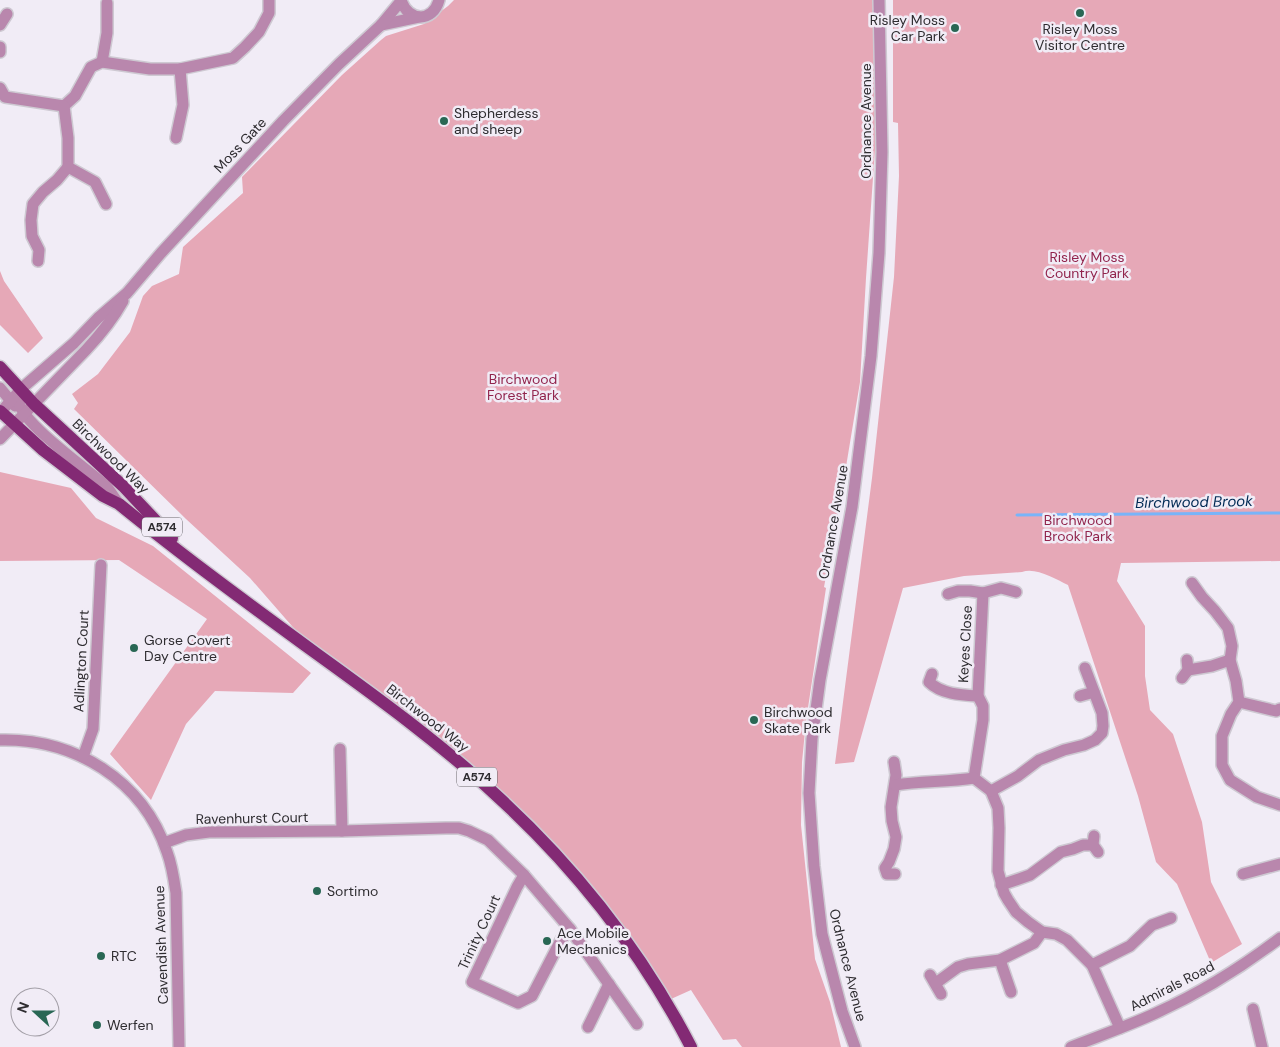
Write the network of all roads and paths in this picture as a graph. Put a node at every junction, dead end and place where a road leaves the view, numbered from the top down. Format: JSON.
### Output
{"nodes":[{"id":1,"x":269,"y":0,"type":"edge"},
{"id":2,"x":439,"y":0,"type":"edge"},
{"id":3,"x":879,"y":0,"type":"edge"},
{"id":4,"x":401,"y":1,"type":"edge"},
{"id":5,"x":108,"y":3,"type":"dead end"},
{"id":6,"x":7,"y":14,"type":"dead end"},
{"id":7,"x":419,"y":17,"type":"junction"},
{"id":8,"x":0,"y":25,"type":"edge"},
{"id":9,"x":381,"y":26,"type":"junction"},
{"id":10,"x":0,"y":47,"type":"edge"},
{"id":11,"x":0,"y":52,"type":"edge"},
{"id":12,"x":102,"y":62,"type":"junction"},
{"id":13,"x":180,"y":69,"type":"junction"},
{"id":14,"x":2,"y":96,"type":"edge"},
{"id":15,"x":64,"y":106,"type":"junction"},
{"id":16,"x":176,"y":138,"type":"dead end"},
{"id":17,"x":68,"y":167,"type":"junction"},
{"id":18,"x":106,"y":204,"type":"dead end"},
{"id":19,"x":38,"y":261,"type":"dead end"},
{"id":20,"x":127,"y":293,"type":"junction"},
{"id":21,"x":0,"y":367,"type":"edge"},
{"id":22,"x":0,"y":388,"type":"edge"},
{"id":23,"x":21,"y":389,"type":"junction"},
{"id":24,"x":11,"y":400,"type":"junction"},
{"id":25,"x":34,"y":404,"type":"junction"},
{"id":26,"x":0,"y":412,"type":"edge"},
{"id":27,"x":24,"y":414,"type":"junction"},
{"id":28,"x":14,"y":424,"type":"junction"},
{"id":29,"x":0,"y":438,"type":"edge"},
{"id":30,"x":118,"y":504,"type":"junction"},
{"id":31,"x":100,"y":565,"type":"dead end"},
{"id":32,"x":201,"y":568,"type":"junction"},
{"id":33,"x":1192,"y":583,"type":"dead end"},
{"id":34,"x":1016,"y":592,"type":"dead end"},
{"id":35,"x":984,"y":593,"type":"junction"},
{"id":36,"x":948,"y":594,"type":"dead end"},
{"id":37,"x":1230,"y":660,"type":"junction"},
{"id":38,"x":1085,"y":668,"type":"dead end"},
{"id":39,"x":1186,"y":669,"type":"dead end"},
{"id":40,"x":932,"y":674,"type":"dead end"},
{"id":41,"x":1094,"y":692,"type":"junction"},
{"id":42,"x":978,"y":696,"type":"junction"},
{"id":43,"x":1080,"y":696,"type":"dead end"},
{"id":44,"x":1239,"y":702,"type":"junction"},
{"id":45,"x":1280,"y":709,"type":"edge"},
{"id":46,"x":0,"y":740,"type":"edge"},
{"id":47,"x":340,"y":749,"type":"dead end"},
{"id":48,"x":83,"y":757,"type":"junction"},
{"id":49,"x":894,"y":762,"type":"dead end"},
{"id":50,"x":974,"y":778,"type":"junction"},
{"id":51,"x":895,"y":785,"type":"junction"},
{"id":52,"x":992,"y":791,"type":"junction"},
{"id":53,"x":1280,"y":806,"type":"edge"},
{"id":54,"x":342,"y":831,"type":"junction"},
{"id":55,"x":164,"y":843,"type":"junction"},
{"id":56,"x":1095,"y":844,"type":"dead end"},
{"id":57,"x":1280,"y":864,"type":"edge"},
{"id":58,"x":895,"y":874,"type":"dead end"},
{"id":59,"x":1243,"y":874,"type":"dead end"},
{"id":60,"x":524,"y":875,"type":"junction"},
{"id":61,"x":1001,"y":885,"type":"junction"},
{"id":62,"x":1171,"y":918,"type":"dead end"},
{"id":63,"x":570,"y":929,"type":"junction"},
{"id":64,"x":1042,"y":932,"type":"junction"},
{"id":65,"x":1280,"y":938,"type":"edge"},
{"id":66,"x":1000,"y":960,"type":"junction"},
{"id":67,"x":1092,"y":965,"type":"junction"},
{"id":68,"x":609,"y":984,"type":"junction"},
{"id":69,"x":1011,"y":992,"type":"dead end"},
{"id":70,"x":941,"y":994,"type":"dead end"},
{"id":71,"x":1253,"y":1009,"type":"dead end"},
{"id":72,"x":637,"y":1024,"type":"dead end"},
{"id":73,"x":588,"y":1027,"type":"dead end"},
{"id":74,"x":1120,"y":1028,"type":"junction"},
{"id":75,"x":854,"y":1045,"type":"edge"},
{"id":76,"x":179,"y":1047,"type":"edge"},
{"id":77,"x":691,"y":1047,"type":"edge"},
{"id":78,"x":1070,"y":1047,"type":"edge"},
{"id":79,"x":1262,"y":1047,"type":"edge"}],
"edges":[{"from":1,"to":13,"type":"street"},
{"from":2,"to":7,"type":"street","name":"Moss Gate"},
{"from":3,"to":75,"type":"street","name":"Ordnance Avenue"},
{"from":4,"to":7,"type":"street","name":"Moss Gate"},
{"from":4,"to":9,"type":"street","name":"Moss Gate"},
{"from":5,"to":12,"type":"street"},
{"from":6,"to":8,"type":"street"},
{"from":7,"to":9,"type":"street","name":"Moss Gate"},
{"from":9,"to":20,"type":"street","name":"Moss Gate"},
{"from":10,"to":11,"type":"street"},
{"from":12,"to":13,"type":"street"},
{"from":12,"to":15,"type":"street"},
{"from":13,"to":16,"type":"street"},
{"from":14,"to":15,"type":"street"},
{"from":15,"to":17,"type":"street"},
{"from":17,"to":18,"type":"street"},
{"from":17,"to":19,"type":"street"},
{"from":20,"to":23,"type":"street","name":"Moss Gate"},
{"from":20,"to":25,"type":"street","name":"Moss Gate"},
{"from":21,"to":23,"type":"main road","name":"Birchwood Way","number":"A574"},
{"from":22,"to":24,"type":"street"},
{"from":23,"to":24,"type":"street","name":"Moss Gate"},
{"from":23,"to":25,"type":"main road","name":"Birchwood Way","number":"A574"},
{"from":23,"to":27,"type":"street"},
{"from":24,"to":26,"type":"street","name":"Moss Gate"},
{"from":24,"to":28,"type":"street"},
{"from":25,"to":27,"type":"street","name":"Moss Gate"},
{"from":25,"to":32,"type":"main road","name":"Birchwood Way","number":"A574"},
{"from":26,"to":28,"type":"main road","name":"Birchwood Way","number":"A574"},
{"from":27,"to":28,"type":"street","name":"Moss Gate"},
{"from":27,"to":30,"type":"street","number":"A574"},
{"from":28,"to":29,"type":"street","name":"Moss Gate"},
{"from":28,"to":30,"type":"main road","name":"Birchwood Way","number":"A574"},
{"from":30,"to":32,"type":"main road","name":"Birchwood Way","number":"A574"},
{"from":31,"to":48,"type":"street","name":"Adlington Court"},
{"from":32,"to":77,"type":"main road","name":"Birchwood Way","number":"A574"},
{"from":33,"to":37,"type":"street"},
{"from":34,"to":35,"type":"street","name":"Keyes Close"},
{"from":35,"to":36,"type":"street","name":"Keyes Close"},
{"from":35,"to":42,"type":"street","name":"Keyes Close"},
{"from":37,"to":39,"type":"street"},
{"from":37,"to":44,"type":"street"},
{"from":38,"to":41,"type":"street"},
{"from":40,"to":42,"type":"street","name":"Keyes Close"},
{"from":41,"to":43,"type":"street"},
{"from":41,"to":52,"type":"street"},
{"from":42,"to":50,"type":"street","name":"Keyes Close"},
{"from":44,"to":45,"type":"street"},
{"from":44,"to":53,"type":"street"},
{"from":46,"to":48,"type":"street","name":"Cavendish Avenue"},
{"from":47,"to":54,"type":"street"},
{"from":48,"to":55,"type":"street","name":"Cavendish Avenue"},
{"from":49,"to":51,"type":"street"},
{"from":50,"to":51,"type":"street"},
{"from":50,"to":52,"type":"street"},
{"from":51,"to":58,"type":"street"},
{"from":52,"to":61,"type":"street"},
{"from":54,"to":55,"type":"street","name":"Ravenhurst Court"},
{"from":54,"to":60,"type":"street","name":"Ravenhurst Court"},
{"from":55,"to":76,"type":"street","name":"Cavendish Avenue"},
{"from":56,"to":61,"type":"street"},
{"from":57,"to":59,"type":"street"},
{"from":60,"to":63,"type":"street"},
{"from":60,"to":63,"type":"street","name":"Trinity Court"},
{"from":61,"to":64,"type":"street"},
{"from":62,"to":67,"type":"street"},
{"from":63,"to":68,"type":"street"},
{"from":64,"to":66,"type":"street"},
{"from":64,"to":67,"type":"street"},
{"from":65,"to":74,"type":"street","name":"Admirals Road"},
{"from":66,"to":69,"type":"street"},
{"from":66,"to":70,"type":"street"},
{"from":67,"to":74,"type":"street"},
{"from":68,"to":72,"type":"street"},
{"from":68,"to":73,"type":"street"},
{"from":71,"to":79,"type":"street"},
{"from":74,"to":78,"type":"street","name":"Admirals Road"}]}
